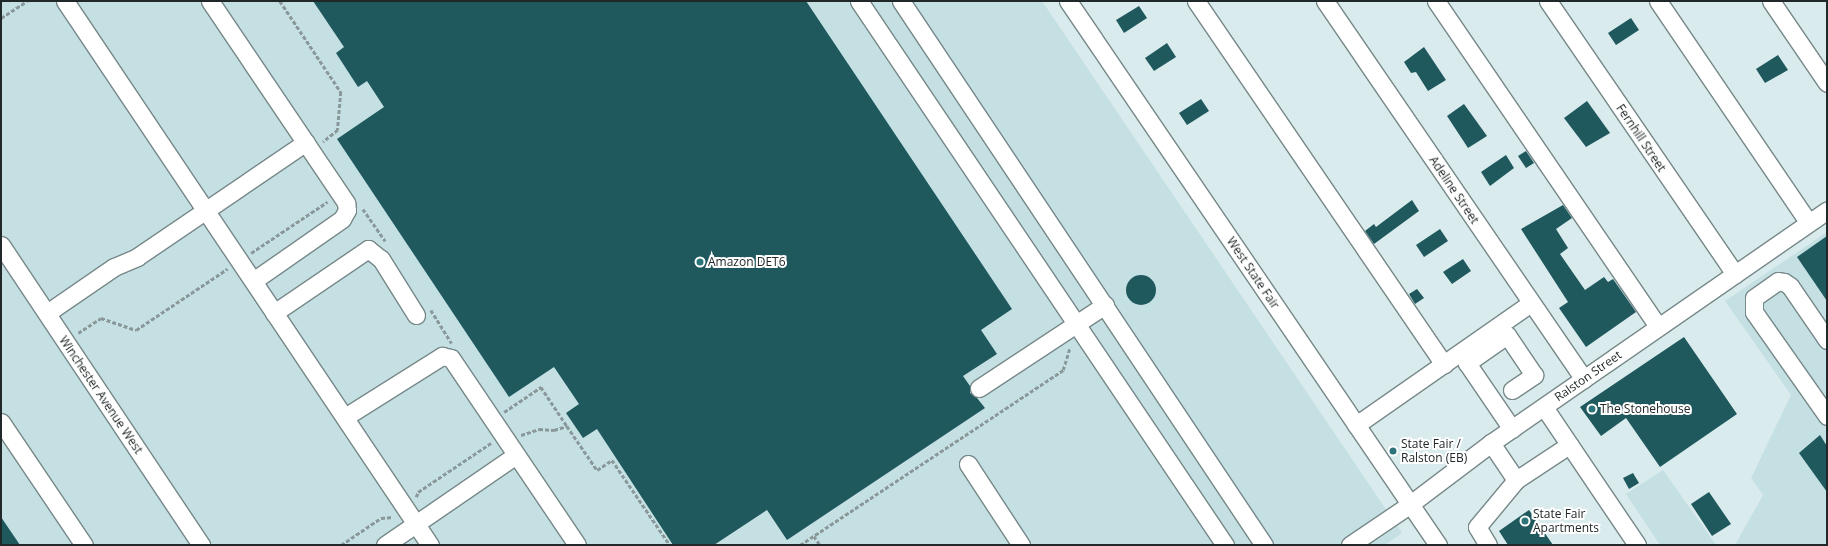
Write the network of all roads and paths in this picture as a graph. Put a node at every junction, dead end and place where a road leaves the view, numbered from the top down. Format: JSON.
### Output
{"nodes":[{"id":1,"x":27,"y":1,"type":"edge"},
{"id":2,"x":65,"y":1,"type":"edge"},
{"id":3,"x":210,"y":1,"type":"edge"},
{"id":4,"x":280,"y":1,"type":"edge"},
{"id":5,"x":859,"y":1,"type":"edge"},
{"id":6,"x":901,"y":1,"type":"edge"},
{"id":7,"x":1068,"y":1,"type":"edge"},
{"id":8,"x":1196,"y":1,"type":"edge"},
{"id":9,"x":1325,"y":1,"type":"edge"},
{"id":10,"x":1436,"y":1,"type":"edge"},
{"id":11,"x":1548,"y":1,"type":"edge"},
{"id":12,"x":1658,"y":1,"type":"edge"},
{"id":13,"x":1771,"y":1,"type":"edge"},
{"id":14,"x":1,"y":18,"type":"edge"},
{"id":15,"x":1827,"y":83,"type":"edge"},
{"id":16,"x":311,"y":141,"type":"junction"},
{"id":17,"x":340,"y":193,"type":"junction"},
{"id":18,"x":362,"y":207,"type":"dead end"},
{"id":19,"x":205,"y":209,"type":"junction"},
{"id":20,"x":1827,"y":210,"type":"edge"},
{"id":21,"x":1809,"y":223,"type":"junction"},
{"id":22,"x":1,"y":245,"type":"edge"},
{"id":23,"x":388,"y":246,"type":"dead end"},
{"id":24,"x":239,"y":260,"type":"junction"},
{"id":25,"x":1735,"y":274,"type":"junction"},
{"id":26,"x":253,"y":281,"type":"junction"},
{"id":27,"x":1531,"y":303,"type":"junction"},
{"id":28,"x":1105,"y":305,"type":"junction"},
{"id":29,"x":421,"y":310,"type":"joint"},
{"id":30,"x":47,"y":313,"type":"junction"},
{"id":31,"x":274,"y":313,"type":"junction"},
{"id":32,"x":1077,"y":323,"type":"junction"},
{"id":33,"x":1658,"y":327,"type":"junction"},
{"id":34,"x":78,"y":333,"type":"dead end"},
{"id":35,"x":1827,"y":340,"type":"edge"},
{"id":36,"x":457,"y":350,"type":"dead end"},
{"id":37,"x":1444,"y":364,"type":"junction"},
{"id":38,"x":1584,"y":379,"type":"junction"},
{"id":39,"x":979,"y":388,"type":"dead end"},
{"id":40,"x":1512,"y":390,"type":"dead end"},
{"id":41,"x":1544,"y":407,"type":"junction"},
{"id":42,"x":501,"y":415,"type":"dead end"},
{"id":43,"x":1827,"y":416,"type":"edge"},
{"id":44,"x":345,"y":418,"type":"junction"},
{"id":45,"x":1,"y":422,"type":"edge"},
{"id":46,"x":1356,"y":425,"type":"junction"},
{"id":47,"x":567,"y":426,"type":"dead end"},
{"id":48,"x":1512,"y":429,"type":"junction"},
{"id":49,"x":1492,"y":443,"type":"junction"},
{"id":50,"x":1569,"y":446,"type":"junction"},
{"id":51,"x":516,"y":455,"type":"junction"},
{"id":52,"x":968,"y":464,"type":"dead end"},
{"id":53,"x":1516,"y":480,"type":"junction"},
{"id":54,"x":1409,"y":505,"type":"junction"},
{"id":55,"x":416,"y":524,"type":"junction"},
{"id":56,"x":814,"y":536,"type":"junction"},
{"id":57,"x":84,"y":545,"type":"edge"},
{"id":58,"x":201,"y":545,"type":"edge"},
{"id":59,"x":385,"y":545,"type":"edge"},
{"id":60,"x":430,"y":545,"type":"edge"},
{"id":61,"x":577,"y":545,"type":"edge"},
{"id":62,"x":800,"y":545,"type":"edge"},
{"id":63,"x":820,"y":545,"type":"edge"},
{"id":64,"x":1021,"y":545,"type":"edge"},
{"id":65,"x":1225,"y":545,"type":"edge"},
{"id":66,"x":1264,"y":545,"type":"edge"},
{"id":67,"x":1350,"y":545,"type":"edge"},
{"id":68,"x":1438,"y":545,"type":"edge"},
{"id":69,"x":1488,"y":545,"type":"edge"},
{"id":70,"x":1637,"y":545,"type":"edge"}],
"edges":[{"from":1,"to":14,"type":"path"},
{"from":2,"to":19,"type":"street"},
{"from":3,"to":16,"type":"street"},
{"from":4,"to":16,"type":"path"},
{"from":5,"to":32,"type":"street"},
{"from":6,"to":28,"type":"street"},
{"from":7,"to":46,"type":"street","name":"West State Fair"},
{"from":8,"to":37,"type":"street"},
{"from":9,"to":27,"type":"street","name":"Adeline Street"},
{"from":10,"to":33,"type":"street"},
{"from":11,"to":25,"type":"street","name":"Fernhill Street"},
{"from":12,"to":21,"type":"street"},
{"from":13,"to":15,"type":"street"},
{"from":16,"to":17,"type":"street"},
{"from":16,"to":19,"type":"street"},
{"from":17,"to":24,"type":"path"},
{"from":17,"to":26,"type":"street"},
{"from":18,"to":23,"type":"path"},
{"from":19,"to":24,"type":"street"},
{"from":19,"to":30,"type":"street"},
{"from":20,"to":21,"type":"street","name":"Ralston Street"},
{"from":21,"to":25,"type":"street","name":"Ralston Street"},
{"from":22,"to":30,"type":"street","name":"Winchester Avenue West"},
{"from":24,"to":26,"type":"street"},
{"from":24,"to":34,"type":"path"},
{"from":25,"to":33,"type":"street","name":"Ralston Street"},
{"from":26,"to":31,"type":"street"},
{"from":27,"to":37,"type":"street"},
{"from":27,"to":38,"type":"street","name":"Adeline Street"},
{"from":28,"to":32,"type":"street"},
{"from":28,"to":66,"type":"street"},
{"from":29,"to":31,"type":"street"},
{"from":29,"to":36,"type":"path"},
{"from":30,"to":58,"type":"street","name":"Winchester Avenue West"},
{"from":31,"to":44,"type":"street"},
{"from":32,"to":39,"type":"street"},
{"from":32,"to":56,"type":"path"},
{"from":32,"to":65,"type":"street"},
{"from":33,"to":38,"type":"street","name":"Ralston Street"},
{"from":35,"to":43,"type":"street"},
{"from":37,"to":46,"type":"street"},
{"from":38,"to":41,"type":"street","name":"Ralston Street"},
{"from":40,"to":48,"type":"street"},
{"from":41,"to":48,"type":"street","name":"Ralston Street"},
{"from":41,"to":50,"type":"street"},
{"from":42,"to":47,"type":"path"},
{"from":44,"to":51,"type":"street"},
{"from":44,"to":55,"type":"street"},
{"from":45,"to":57,"type":"street"},
{"from":46,"to":54,"type":"street","name":"West State Fair"},
{"from":48,"to":49,"type":"street","name":"Ralston Street"},
{"from":49,"to":53,"type":"street"},
{"from":49,"to":54,"type":"street","name":"Ralston Street"},
{"from":50,"to":53,"type":"street"},
{"from":50,"to":70,"type":"street"},
{"from":51,"to":55,"type":"street"},
{"from":51,"to":61,"type":"street"},
{"from":52,"to":64,"type":"street"},
{"from":53,"to":69,"type":"street"},
{"from":54,"to":67,"type":"street","name":"Ralston Street"},
{"from":54,"to":68,"type":"street","name":"West State Fair"},
{"from":55,"to":59,"type":"street"},
{"from":55,"to":60,"type":"street"},
{"from":56,"to":62,"type":"path"},
{"from":56,"to":63,"type":"path"}]}
